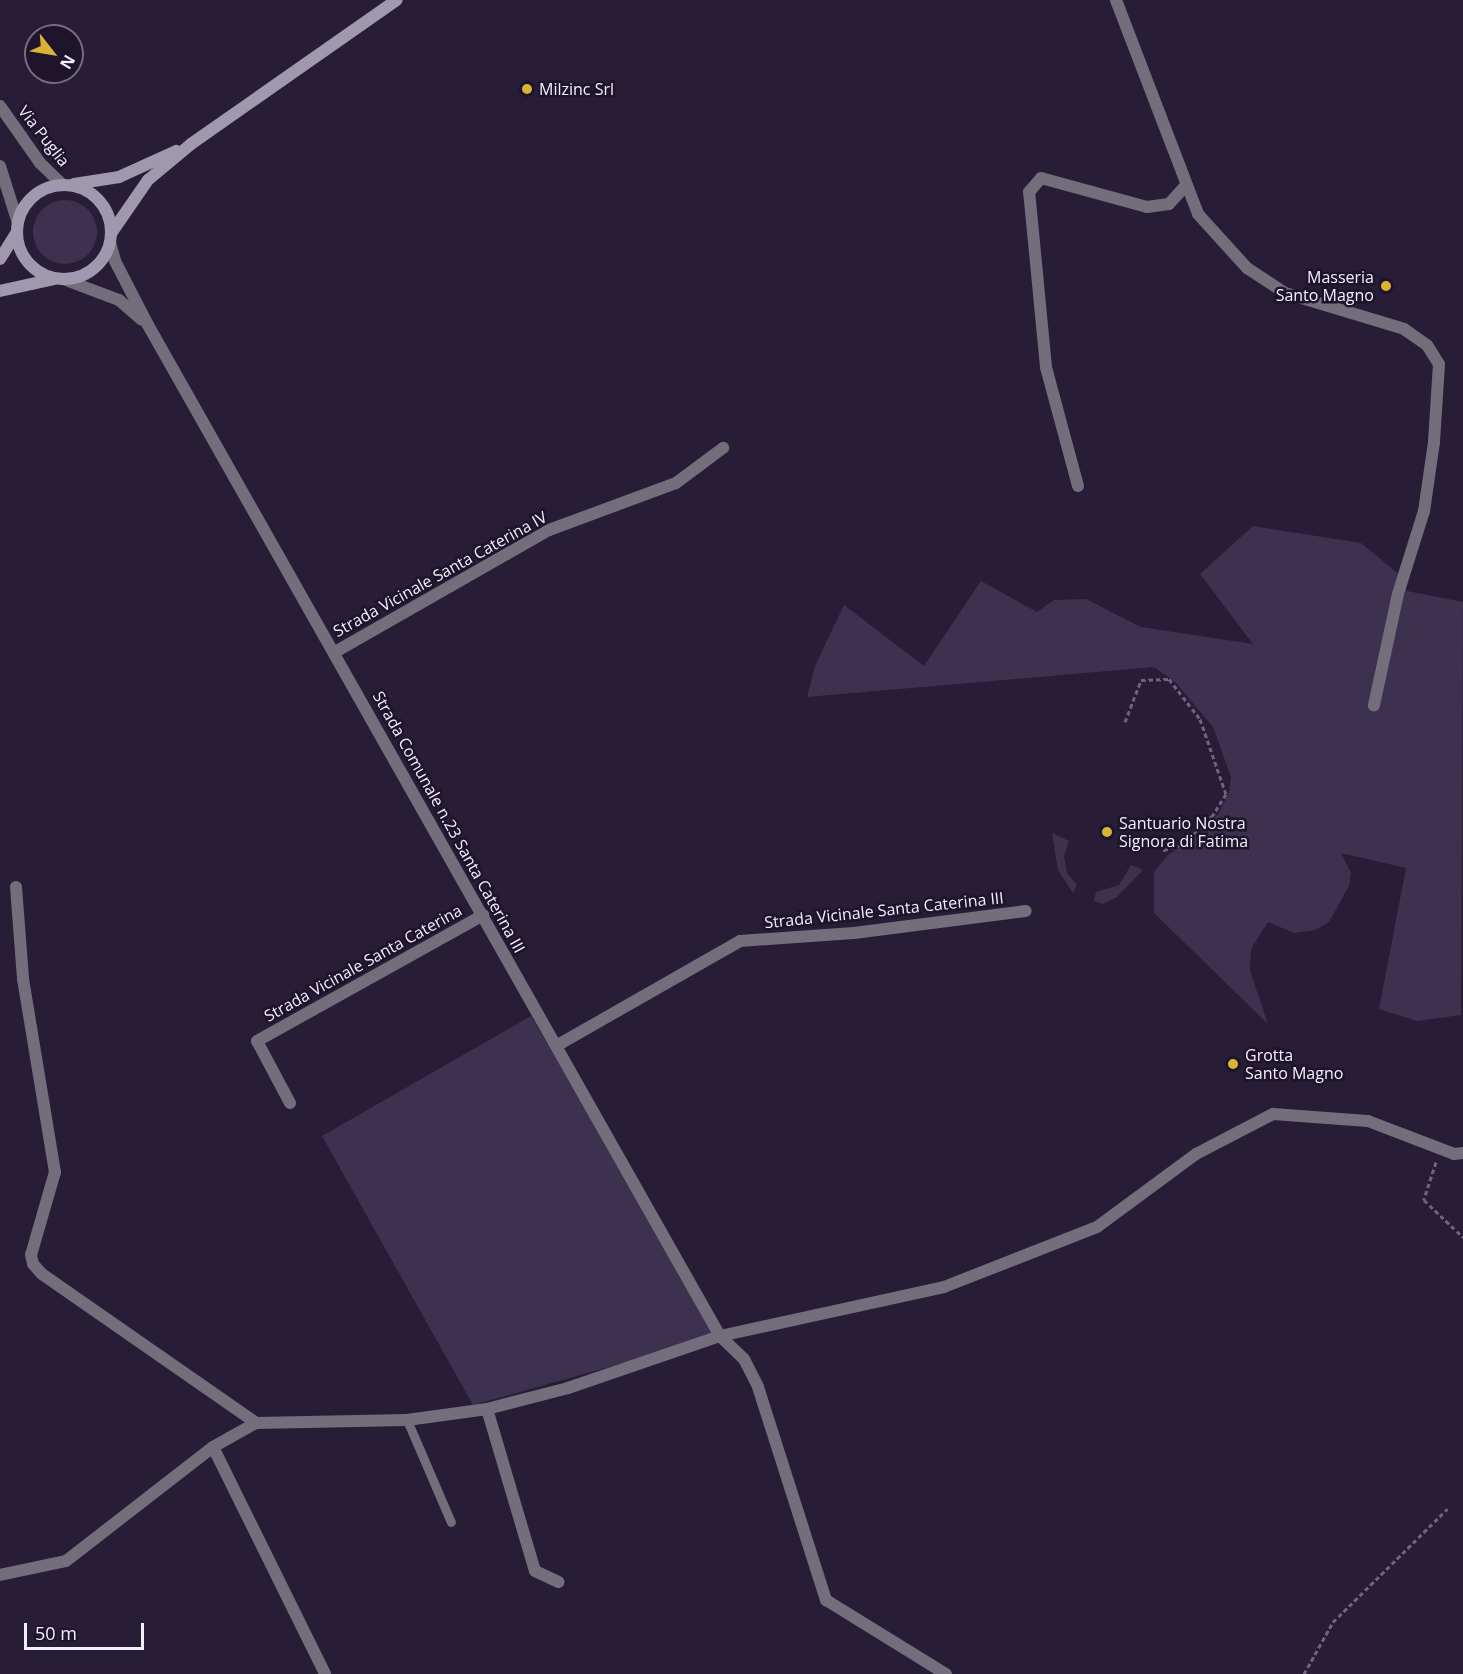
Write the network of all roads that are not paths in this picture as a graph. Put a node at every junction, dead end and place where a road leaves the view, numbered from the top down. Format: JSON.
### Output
{"nodes":[{"id":1,"x":397,"y":0,"type":"edge"},
{"id":2,"x":1116,"y":0,"type":"edge"},
{"id":3,"x":0,"y":106,"type":"edge"},
{"id":4,"x":191,"y":144,"type":"junction"},
{"id":5,"x":0,"y":166,"type":"edge"},
{"id":6,"x":66,"y":185,"type":"junction"},
{"id":7,"x":1186,"y":185,"type":"junction"},
{"id":8,"x":18,"y":228,"type":"junction"},
{"id":9,"x":111,"y":237,"type":"junction"},
{"id":10,"x":0,"y":259,"type":"edge"},
{"id":11,"x":61,"y":279,"type":"junction"},
{"id":12,"x":0,"y":291,"type":"edge"},
{"id":13,"x":148,"y":325,"type":"junction"},
{"id":14,"x":723,"y":448,"type":"dead end"},
{"id":15,"x":1078,"y":486,"type":"dead end"},
{"id":16,"x":335,"y":652,"type":"junction"},
{"id":17,"x":1374,"y":705,"type":"dead end"},
{"id":18,"x":16,"y":887,"type":"dead end"},
{"id":19,"x":1026,"y":911,"type":"dead end"},
{"id":20,"x":483,"y":915,"type":"junction"},
{"id":21,"x":556,"y":1046,"type":"junction"},
{"id":22,"x":290,"y":1102,"type":"dead end"},
{"id":23,"x":1463,"y":1153,"type":"edge"},
{"id":24,"x":720,"y":1336,"type":"junction"},
{"id":25,"x":487,"y":1409,"type":"junction"},
{"id":26,"x":407,"y":1420,"type":"junction"},
{"id":27,"x":256,"y":1423,"type":"junction"},
{"id":28,"x":213,"y":1447,"type":"junction"},
{"id":29,"x":451,"y":1522,"type":"dead end"},
{"id":30,"x":0,"y":1575,"type":"edge"},
{"id":31,"x":559,"y":1582,"type":"dead end"},
{"id":32,"x":325,"y":1674,"type":"edge"},
{"id":33,"x":946,"y":1674,"type":"edge"}],
"edges":[{"from":1,"to":4,"type":"main road"},
{"from":2,"to":7,"type":"street"},
{"from":3,"to":6,"type":"street","name":"Via Puglia"},
{"from":4,"to":6,"type":"main road"},
{"from":4,"to":9,"type":"main road"},
{"from":5,"to":8,"type":"street"},
{"from":6,"to":8,"type":"main road"},
{"from":6,"to":9,"type":"main road"},
{"from":7,"to":15,"type":"street"},
{"from":7,"to":17,"type":"street"},
{"from":8,"to":10,"type":"main road"},
{"from":8,"to":11,"type":"main road"},
{"from":9,"to":11,"type":"main road"},
{"from":9,"to":13,"type":"street","name":"Strada Comunale n.23 Santa Caterina III"},
{"from":11,"to":12,"type":"main road"},
{"from":11,"to":13,"type":"street"},
{"from":13,"to":16,"type":"street","name":"Strada Comunale n.23 Santa Caterina III"},
{"from":14,"to":16,"type":"street","name":"Strada Vicinale Santa Caterina IV"},
{"from":16,"to":20,"type":"street","name":"Strada Comunale n.23 Santa Caterina III"},
{"from":18,"to":27,"type":"street"},
{"from":19,"to":21,"type":"street","name":"Strada Vicinale Santa Caterina III"},
{"from":20,"to":21,"type":"street","name":"Strada Comunale n.23 Santa Caterina III"},
{"from":20,"to":22,"type":"street","name":"Strada Vicinale Santa Caterina"},
{"from":21,"to":24,"type":"street","name":"Strada Comunale n.23 Santa Caterina III"},
{"from":23,"to":24,"type":"street"},
{"from":24,"to":25,"type":"street"},
{"from":24,"to":33,"type":"street","name":"Strada Comunale n.23 Santa Caterina III"},
{"from":25,"to":26,"type":"street"},
{"from":25,"to":31,"type":"street"},
{"from":26,"to":27,"type":"street"},
{"from":26,"to":29,"type":"lane"},
{"from":27,"to":28,"type":"street"},
{"from":28,"to":30,"type":"street"},
{"from":28,"to":32,"type":"street"}]}
